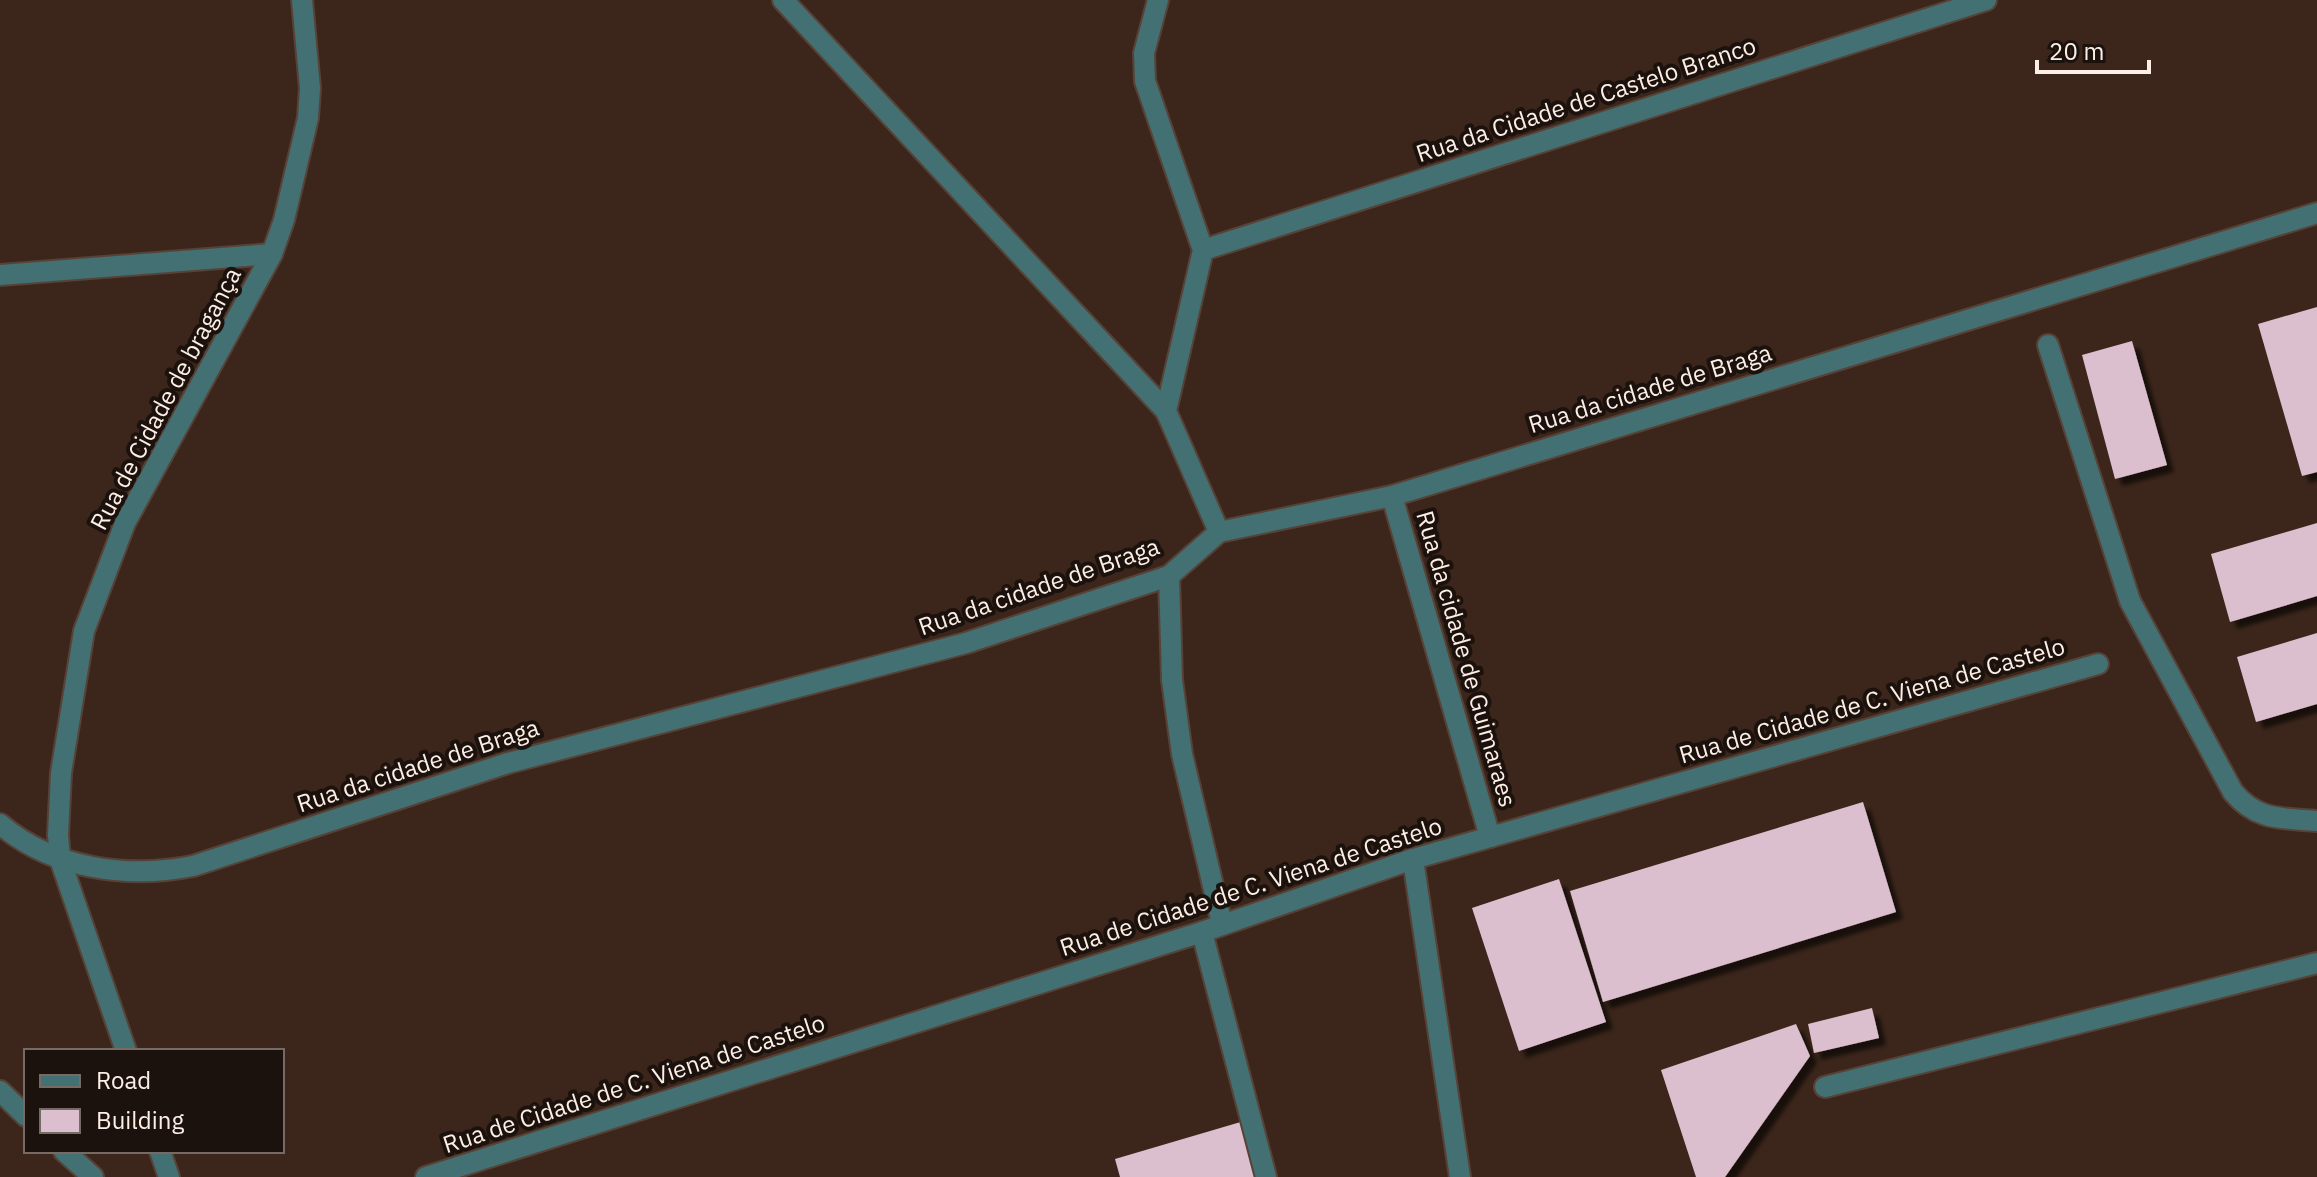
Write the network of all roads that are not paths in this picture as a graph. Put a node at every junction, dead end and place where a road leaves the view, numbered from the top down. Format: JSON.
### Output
{"nodes":[{"id":1,"x":302,"y":0,"type":"edge"},
{"id":2,"x":783,"y":0,"type":"edge"},
{"id":3,"x":1158,"y":0,"type":"edge"},
{"id":4,"x":1986,"y":0,"type":"edge"},
{"id":5,"x":2317,"y":213,"type":"edge"},
{"id":6,"x":1203,"y":250,"type":"junction"},
{"id":7,"x":272,"y":254,"type":"junction"},
{"id":8,"x":0,"y":275,"type":"edge"},
{"id":9,"x":2048,"y":345,"type":"dead end"},
{"id":10,"x":1166,"y":411,"type":"junction"},
{"id":11,"x":1392,"y":496,"type":"junction"},
{"id":12,"x":1219,"y":532,"type":"junction"},
{"id":13,"x":1169,"y":576,"type":"junction"},
{"id":14,"x":2098,"y":664,"type":"dead end"},
{"id":15,"x":2317,"y":821,"type":"edge"},
{"id":16,"x":0,"y":824,"type":"edge"},
{"id":17,"x":1490,"y":837,"type":"junction"},
{"id":18,"x":60,"y":859,"type":"junction"},
{"id":19,"x":1413,"y":859,"type":"junction"},
{"id":20,"x":1222,"y":924,"type":"junction"},
{"id":21,"x":1202,"y":932,"type":"junction"},
{"id":22,"x":2317,"y":963,"type":"edge"},
{"id":23,"x":125,"y":1049,"type":"edge"},
{"id":24,"x":1825,"y":1087,"type":"dead end"},
{"id":25,"x":0,"y":1091,"type":"edge"},
{"id":26,"x":24,"y":1114,"type":"edge"},
{"id":27,"x":66,"y":1153,"type":"edge"},
{"id":28,"x":161,"y":1153,"type":"edge"},
{"id":29,"x":93,"y":1177,"type":"edge"},
{"id":30,"x":169,"y":1177,"type":"edge"},
{"id":31,"x":426,"y":1177,"type":"edge"},
{"id":32,"x":1266,"y":1177,"type":"edge"},
{"id":33,"x":1460,"y":1177,"type":"edge"}],
"edges":[{"from":1,"to":7,"type":"street","name":"Rua de Cidade de bragança"},
{"from":2,"to":10,"type":"street"},
{"from":3,"to":6,"type":"street"},
{"from":4,"to":6,"type":"street","name":"Rua da Cidade de Castelo Branco"},
{"from":5,"to":11,"type":"street","name":"Rua da cidade de Braga"},
{"from":6,"to":10,"type":"street"},
{"from":7,"to":8,"type":"street"},
{"from":7,"to":18,"type":"street","name":"Rua de Cidade de bragança"},
{"from":9,"to":15,"type":"street"},
{"from":10,"to":12,"type":"street"},
{"from":11,"to":12,"type":"street","name":"Rua da cidade de Braga"},
{"from":11,"to":17,"type":"street","name":"Rua da cidade de Guimaraes"},
{"from":12,"to":13,"type":"street","name":"Rua da cidade de Braga"},
{"from":13,"to":18,"type":"street","name":"Rua da cidade de Braga"},
{"from":13,"to":20,"type":"street"},
{"from":14,"to":17,"type":"street","name":"Rua de Cidade de C. Viena de Castelo"},
{"from":16,"to":18,"type":"street","name":"Rua da cidade de Braga"},
{"from":17,"to":19,"type":"street","name":"Rua de Cidade de C. Viena de Castelo"},
{"from":18,"to":23,"type":"street","name":"Rua de Cidade de bragança"},
{"from":19,"to":20,"type":"street","name":"Rua de Cidade de C. Viena de Castelo"},
{"from":19,"to":33,"type":"street"},
{"from":20,"to":21,"type":"street","name":"Rua de Cidade de C. Viena de Castelo"},
{"from":21,"to":31,"type":"street","name":"Rua de Cidade de C. Viena de Castelo"},
{"from":21,"to":32,"type":"street"},
{"from":22,"to":24,"type":"street"},
{"from":25,"to":26,"type":"street"},
{"from":27,"to":29,"type":"street"},
{"from":28,"to":30,"type":"street"}]}
